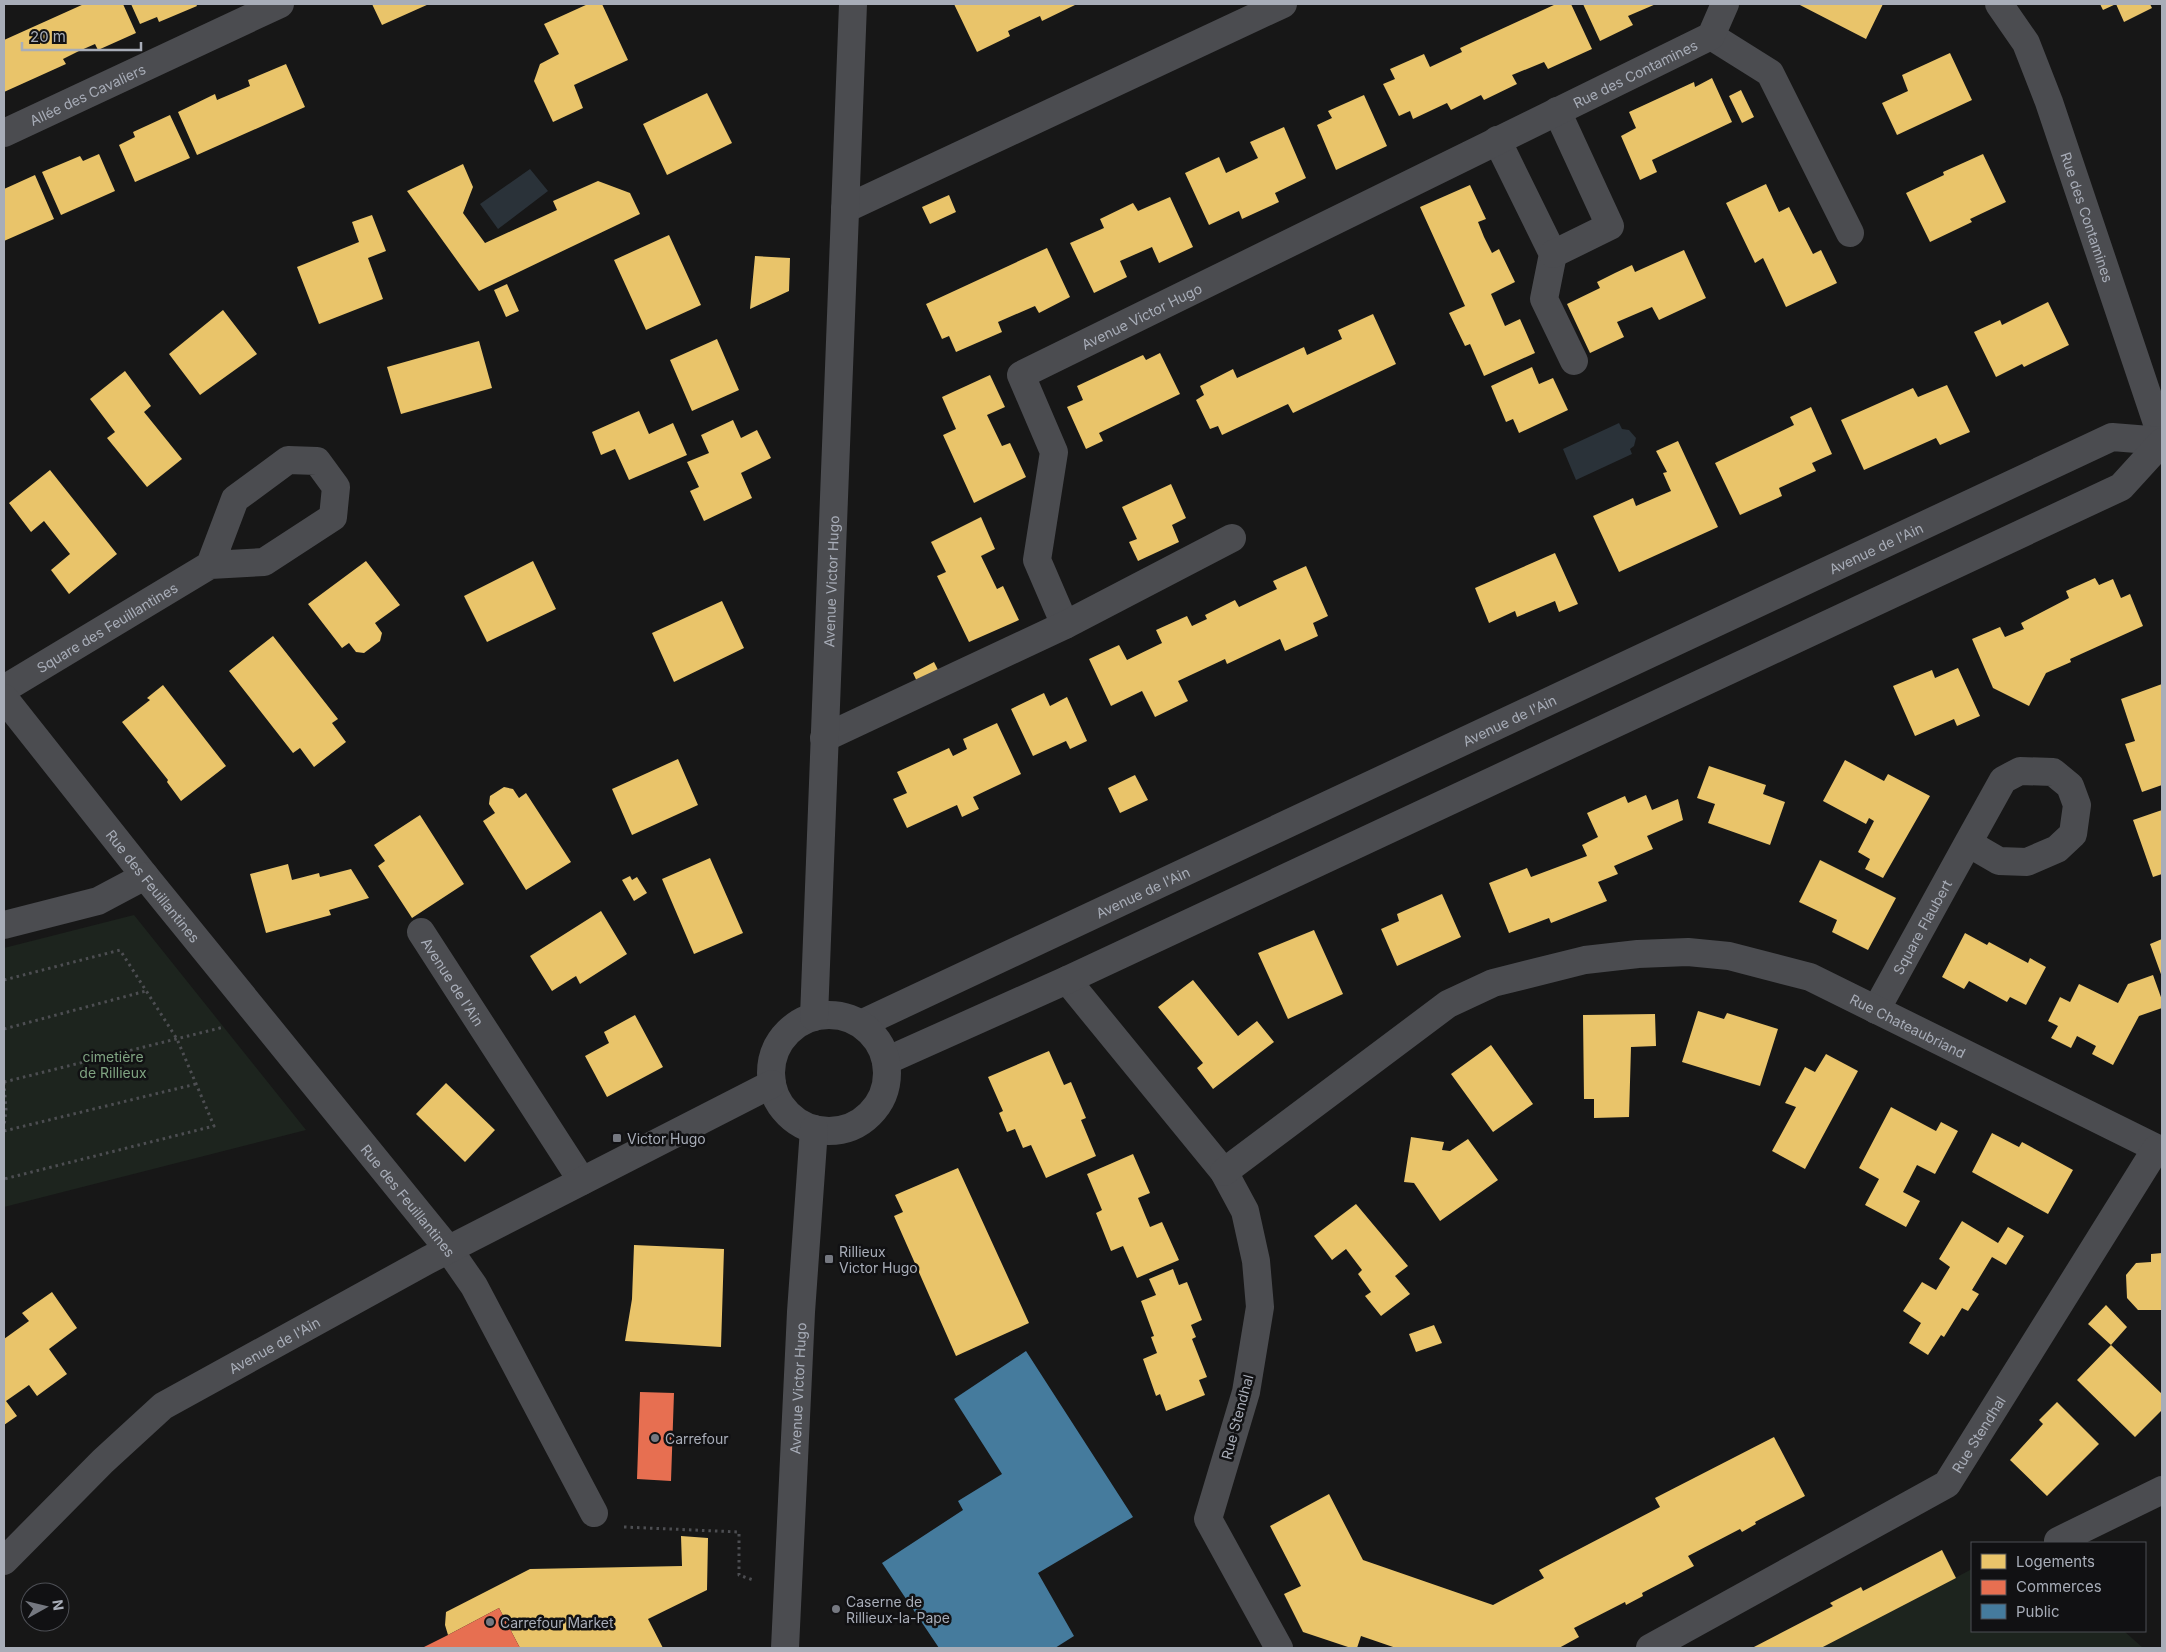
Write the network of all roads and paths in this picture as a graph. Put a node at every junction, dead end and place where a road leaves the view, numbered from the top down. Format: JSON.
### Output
{"nodes":[{"id":1,"x":280,"y":4,"type":"edge"},
{"id":2,"x":853,"y":4,"type":"edge"},
{"id":3,"x":1283,"y":4,"type":"edge"},
{"id":4,"x":1726,"y":4,"type":"edge"},
{"id":5,"x":1999,"y":4,"type":"edge"},
{"id":6,"x":1711,"y":36,"type":"junction"},
{"id":7,"x":1557,"y":111,"type":"junction"},
{"id":8,"x":4,"y":133,"type":"edge"},
{"id":9,"x":1498,"y":140,"type":"junction"},
{"id":10,"x":845,"y":210,"type":"junction"},
{"id":11,"x":1850,"y":233,"type":"dead end"},
{"id":12,"x":1553,"y":254,"type":"junction"},
{"id":13,"x":1574,"y":361,"type":"dead end"},
{"id":14,"x":2162,"y":440,"type":"edge"},
{"id":15,"x":1232,"y":538,"type":"dead end"},
{"id":16,"x":210,"y":565,"type":"junction"},
{"id":17,"x":1065,"y":625,"type":"junction"},
{"id":18,"x":4,"y":688,"type":"edge"},
{"id":19,"x":4,"y":698,"type":"edge"},
{"id":20,"x":824,"y":738,"type":"junction"},
{"id":21,"x":1968,"y":843,"type":"dead end"},
{"id":22,"x":145,"y":876,"type":"junction"},
{"id":23,"x":4,"y":925,"type":"edge"},
{"id":24,"x":421,"y":932,"type":"dead end"},
{"id":25,"x":4,"y":980,"type":"edge"},
{"id":26,"x":1067,"y":980,"type":"junction"},
{"id":27,"x":146,"y":991,"type":"junction"},
{"id":28,"x":1876,"y":1010,"type":"junction"},
{"id":29,"x":256,"y":1011,"type":"junction"},
{"id":30,"x":814,"y":1017,"type":"junction"},
{"id":31,"x":861,"y":1024,"type":"junction"},
{"id":32,"x":4,"y":1029,"type":"edge"},
{"id":33,"x":177,"y":1039,"type":"junction"},
{"id":34,"x":886,"y":1061,"type":"junction"},
{"id":35,"x":4,"y":1082,"type":"edge"},
{"id":36,"x":196,"y":1084,"type":"junction"},
{"id":37,"x":772,"y":1084,"type":"junction"},
{"id":38,"x":4,"y":1127,"type":"edge"},
{"id":39,"x":814,"y":1128,"type":"junction"},
{"id":40,"x":4,"y":1131,"type":"edge"},
{"id":41,"x":2159,"y":1150,"type":"edge"},
{"id":42,"x":1224,"y":1172,"type":"junction"},
{"id":43,"x":4,"y":1179,"type":"edge"},
{"id":44,"x":582,"y":1182,"type":"junction"},
{"id":45,"x":449,"y":1250,"type":"junction"},
{"id":46,"x":2162,"y":1490,"type":"edge"},
{"id":47,"x":594,"y":1513,"type":"joint"},
{"id":48,"x":2058,"y":1541,"type":"dead end"},
{"id":49,"x":4,"y":1561,"type":"edge"},
{"id":50,"x":757,"y":1587,"type":"dead end"},
{"id":51,"x":785,"y":1648,"type":"edge"},
{"id":52,"x":1279,"y":1648,"type":"edge"},
{"id":53,"x":1650,"y":1648,"type":"edge"}],
"edges":[{"from":1,"to":8,"type":"street","name":"Allée des Cavaliers"},
{"from":2,"to":10,"type":"street","name":"Avenue Victor Hugo"},
{"from":3,"to":10,"type":"street"},
{"from":4,"to":6,"type":"street","name":"Rue des Contamines"},
{"from":5,"to":14,"type":"street","name":"Rue des Contamines"},
{"from":6,"to":7,"type":"street","name":"Rue des Contamines"},
{"from":6,"to":11,"type":"street","name":"Rue des Contamines"},
{"from":7,"to":9,"type":"street","name":"Rue des Contamines"},
{"from":7,"to":12,"type":"street","name":"Rue des Contamines"},
{"from":9,"to":12,"type":"street"},
{"from":9,"to":17,"type":"street","name":"Avenue Victor Hugo"},
{"from":10,"to":20,"type":"street","name":"Avenue Victor Hugo"},
{"from":12,"to":13,"type":"street"},
{"from":14,"to":26,"type":"street"},
{"from":14,"to":31,"type":"street","name":"Avenue de l'Ain"},
{"from":15,"to":17,"type":"street"},
{"from":16,"to":16,"type":"street","name":"Square des Feuillantines"},
{"from":16,"to":18,"type":"street","name":"Square des Feuillantines"},
{"from":17,"to":20,"type":"street"},
{"from":19,"to":22,"type":"street","name":"Rue des Feuillantines"},
{"from":20,"to":30,"type":"street","name":"Avenue Victor Hugo"},
{"from":21,"to":28,"type":"street","name":"Square Flaubert"},
{"from":22,"to":23,"type":"street"},
{"from":22,"to":29,"type":"street","name":"Rue des Feuillantines"},
{"from":24,"to":44,"type":"street","name":"Avenue de l'Ain"},
{"from":25,"to":27,"type":"path"},
{"from":26,"to":34,"type":"street"},
{"from":26,"to":42,"type":"street","name":"Rue Stendhal"},
{"from":27,"to":32,"type":"path"},
{"from":27,"to":33,"type":"path"},
{"from":28,"to":41,"type":"street","name":"Rue Chateaubriand"},
{"from":28,"to":42,"type":"street","name":"Rue Chateaubriand"},
{"from":29,"to":33,"type":"path"},
{"from":29,"to":45,"type":"street","name":"Rue des Feuillantines"},
{"from":30,"to":31,"type":"street"},
{"from":30,"to":37,"type":"street"},
{"from":31,"to":34,"type":"street"},
{"from":33,"to":35,"type":"path"},
{"from":33,"to":36,"type":"path"},
{"from":34,"to":39,"type":"street"},
{"from":35,"to":38,"type":"path"},
{"from":36,"to":40,"type":"path"},
{"from":36,"to":43,"type":"path"},
{"from":37,"to":39,"type":"street"},
{"from":37,"to":44,"type":"street","name":"Avenue de l'Ain"},
{"from":39,"to":51,"type":"street","name":"Avenue Victor Hugo"},
{"from":41,"to":53,"type":"street","name":"Rue Stendhal"},
{"from":42,"to":52,"type":"street","name":"Rue Stendhal"},
{"from":44,"to":45,"type":"street","name":"Avenue de l'Ain"},
{"from":45,"to":47,"type":"street","name":"Rue des Feuillantines"},
{"from":45,"to":49,"type":"street","name":"Avenue de l'Ain"},
{"from":46,"to":48,"type":"street"},
{"from":47,"to":50,"type":"path"}]}
